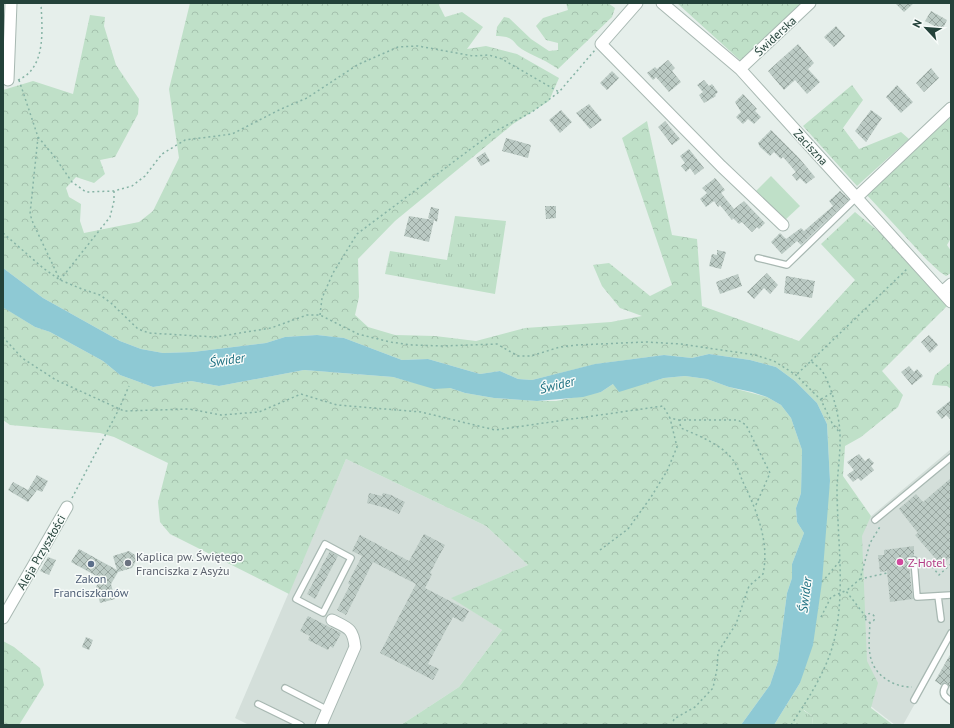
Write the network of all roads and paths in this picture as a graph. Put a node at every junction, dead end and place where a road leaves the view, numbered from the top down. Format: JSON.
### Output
{"nodes":[{"id":1,"x":11,"y":3,"type":"edge"},
{"id":2,"x":41,"y":3,"type":"edge"},
{"id":3,"x":637,"y":3,"type":"edge"},
{"id":4,"x":662,"y":3,"type":"edge"},
{"id":5,"x":810,"y":3,"type":"edge"},
{"id":6,"x":601,"y":44,"type":"junction"},
{"id":7,"x":740,"y":69,"type":"junction"},
{"id":8,"x":14,"y":80,"type":"junction"},
{"id":9,"x":559,"y":92,"type":"junction"},
{"id":10,"x":951,"y":108,"type":"edge"},
{"id":11,"x":38,"y":137,"type":"junction"},
{"id":12,"x":114,"y":191,"type":"junction"},
{"id":13,"x":857,"y":197,"type":"junction"},
{"id":14,"x":783,"y":225,"type":"dead end"},
{"id":15,"x":3,"y":233,"type":"edge"},
{"id":16,"x":758,"y":258,"type":"dead end"},
{"id":17,"x":915,"y":261,"type":"junction"},
{"id":18,"x":60,"y":280,"type":"junction"},
{"id":19,"x":951,"y":284,"type":"edge"},
{"id":20,"x":942,"y":292,"type":"junction"},
{"id":21,"x":951,"y":302,"type":"edge"},
{"id":22,"x":320,"y":315,"type":"junction"},
{"id":23,"x":3,"y":337,"type":"edge"},
{"id":24,"x":811,"y":361,"type":"junction"},
{"id":25,"x":796,"y":375,"type":"junction"},
{"id":26,"x":129,"y":386,"type":"dead end"},
{"id":27,"x":832,"y":393,"type":"junction"},
{"id":28,"x":821,"y":400,"type":"junction"},
{"id":29,"x":120,"y":409,"type":"junction"},
{"id":30,"x":670,"y":418,"type":"junction"},
{"id":31,"x":679,"y":420,"type":"junction"},
{"id":32,"x":840,"y":433,"type":"junction"},
{"id":33,"x":951,"y":457,"type":"edge"},
{"id":34,"x":67,"y":507,"type":"joint"},
{"id":35,"x":755,"y":507,"type":"junction"},
{"id":36,"x":883,"y":513,"type":"junction"},
{"id":37,"x":875,"y":520,"type":"dead end"},
{"id":38,"x":600,"y":550,"type":"dead end"},
{"id":39,"x":841,"y":560,"type":"junction"},
{"id":40,"x":914,"y":560,"type":"dead end"},
{"id":41,"x":934,"y":560,"type":"dead end"},
{"id":42,"x":951,"y":564,"type":"edge"},
{"id":43,"x":887,"y":573,"type":"dead end"},
{"id":44,"x":860,"y":579,"type":"junction"},
{"id":45,"x":822,"y":582,"type":"dead end"},
{"id":46,"x":846,"y":591,"type":"junction"},
{"id":47,"x":841,"y":592,"type":"junction"},
{"id":48,"x":951,"y":595,"type":"edge"},
{"id":49,"x":938,"y":596,"type":"junction"},
{"id":50,"x":328,"y":616,"type":"junction"},
{"id":51,"x":821,"y":617,"type":"dead end"},
{"id":52,"x":866,"y":617,"type":"junction"},
{"id":53,"x":3,"y":618,"type":"edge"},
{"id":54,"x":941,"y":619,"type":"dead end"},
{"id":55,"x":870,"y":622,"type":"junction"},
{"id":56,"x":951,"y":633,"type":"edge"},
{"id":57,"x":922,"y":685,"type":"junction"},
{"id":58,"x":945,"y":687,"type":"dead end"},
{"id":59,"x":285,"y":688,"type":"dead end"},
{"id":60,"x":914,"y":700,"type":"dead end"},
{"id":61,"x":951,"y":701,"type":"edge"},
{"id":62,"x":258,"y":704,"type":"dead end"},
{"id":63,"x":328,"y":710,"type":"junction"},
{"id":64,"x":300,"y":725,"type":"edge"},
{"id":65,"x":321,"y":725,"type":"edge"},
{"id":66,"x":672,"y":725,"type":"edge"},
{"id":67,"x":791,"y":725,"type":"edge"}],
"edges":[{"from":1,"to":8,"type":"street"},
{"from":2,"to":8,"type":"path"},
{"from":3,"to":6,"type":"street"},
{"from":4,"to":7,"type":"street","name":"Zaciszna"},
{"from":5,"to":7,"type":"street","name":"Świderska"},
{"from":6,"to":9,"type":"path"},
{"from":6,"to":14,"type":"street"},
{"from":7,"to":13,"type":"street","name":"Zaciszna"},
{"from":8,"to":11,"type":"path"},
{"from":9,"to":12,"type":"path"},
{"from":9,"to":22,"type":"path"},
{"from":10,"to":13,"type":"street"},
{"from":11,"to":12,"type":"path"},
{"from":11,"to":18,"type":"path"},
{"from":12,"to":18,"type":"path"},
{"from":13,"to":16,"type":"lane"},
{"from":13,"to":17,"type":"street","name":"Zaciszna"},
{"from":15,"to":18,"type":"path"},
{"from":17,"to":20,"type":"street","name":"Zaciszna"},
{"from":17,"to":24,"type":"path"},
{"from":18,"to":22,"type":"path"},
{"from":19,"to":20,"type":"street"},
{"from":20,"to":21,"type":"street","name":"Zaciszna"},
{"from":22,"to":25,"type":"path"},
{"from":23,"to":29,"type":"path"},
{"from":24,"to":25,"type":"path"},
{"from":24,"to":27,"type":"path"},
{"from":25,"to":28,"type":"path"},
{"from":26,"to":29,"type":"path"},
{"from":27,"to":28,"type":"path"},
{"from":27,"to":32,"type":"path"},
{"from":28,"to":32,"type":"path"},
{"from":29,"to":30,"type":"path"},
{"from":29,"to":34,"type":"path"},
{"from":30,"to":31,"type":"path"},
{"from":30,"to":38,"type":"path"},
{"from":31,"to":35,"type":"path"},
{"from":31,"to":35,"type":"path"},
{"from":32,"to":39,"type":"path"},
{"from":33,"to":36,"type":"lane"},
{"from":34,"to":53,"type":"street","name":"Aleja Przyszłości"},
{"from":35,"to":66,"type":"path"},
{"from":36,"to":37,"type":"lane"},
{"from":36,"to":44,"type":"path"},
{"from":39,"to":45,"type":"path"},
{"from":39,"to":47,"type":"path"},
{"from":40,"to":49,"type":"lane"},
{"from":41,"to":42,"type":"path"},
{"from":43,"to":44,"type":"path"},
{"from":44,"to":46,"type":"path"},
{"from":46,"to":47,"type":"path"},
{"from":46,"to":52,"type":"path"},
{"from":47,"to":51,"type":"path"},
{"from":47,"to":67,"type":"path"},
{"from":48,"to":49,"type":"lane"},
{"from":49,"to":54,"type":"lane"},
{"from":50,"to":50,"type":"lane"},
{"from":50,"to":63,"type":"street"},
{"from":52,"to":55,"type":"path"},
{"from":52,"to":55,"type":"path"},
{"from":55,"to":57,"type":"path"},
{"from":56,"to":57,"type":"lane"},
{"from":57,"to":60,"type":"lane"},
{"from":58,"to":61,"type":"lane"},
{"from":59,"to":63,"type":"lane"},
{"from":62,"to":64,"type":"lane"},
{"from":63,"to":65,"type":"street"}]}
